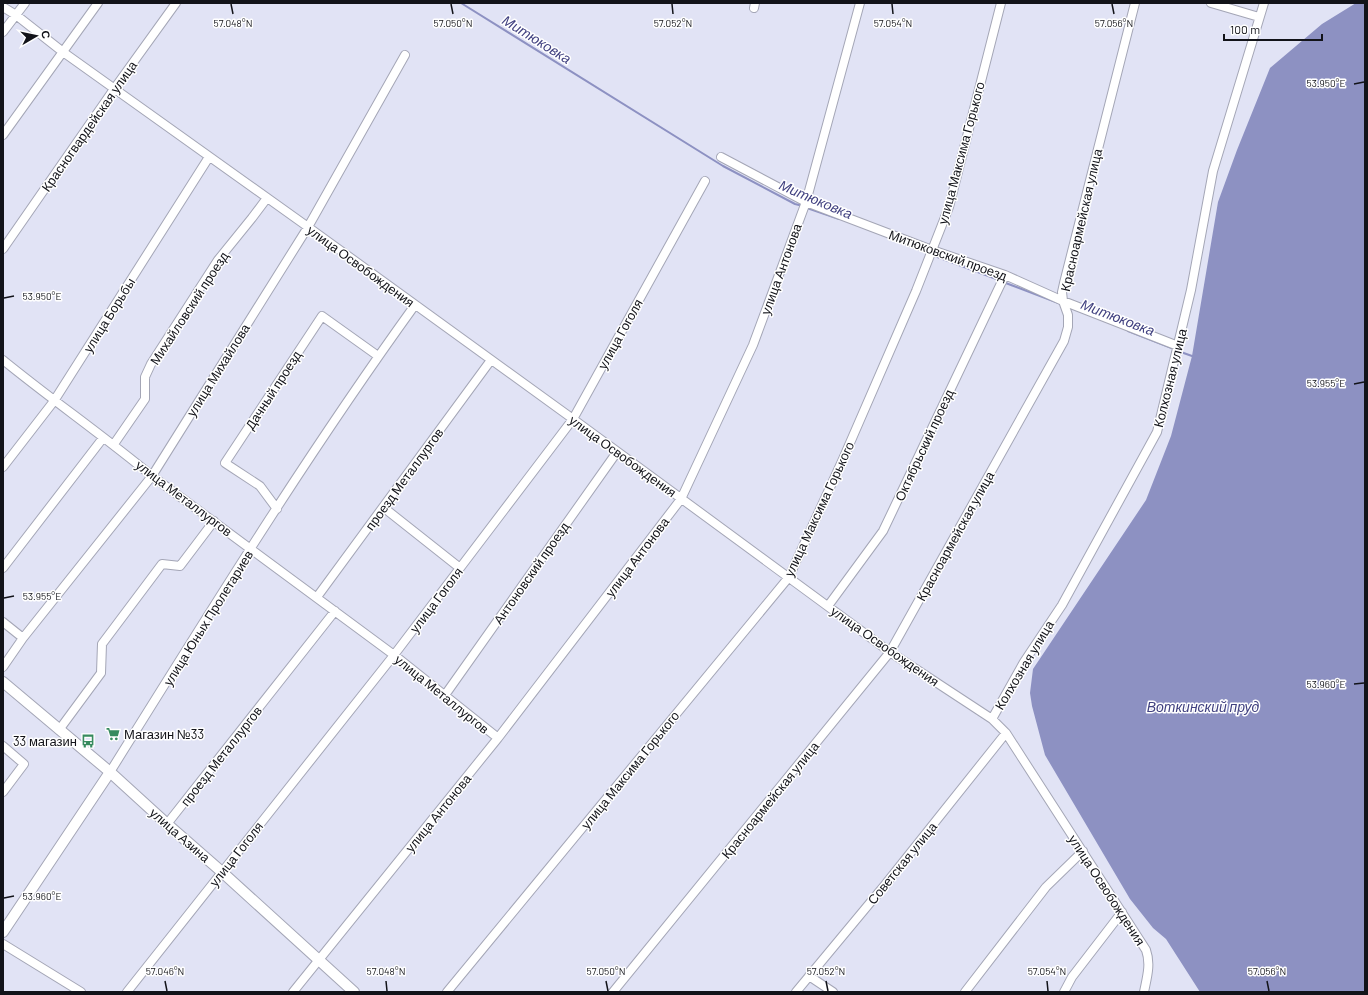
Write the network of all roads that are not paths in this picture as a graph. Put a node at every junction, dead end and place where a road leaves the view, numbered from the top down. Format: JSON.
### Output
{"nodes":[{"id":1,"x":25,"y":3,"type":"edge"},
{"id":2,"x":98,"y":3,"type":"edge"},
{"id":3,"x":176,"y":3,"type":"edge"},
{"id":4,"x":860,"y":3,"type":"edge"},
{"id":5,"x":1001,"y":3,"type":"edge"},
{"id":6,"x":1135,"y":3,"type":"edge"},
{"id":7,"x":1211,"y":3,"type":"edge"},
{"id":8,"x":1264,"y":3,"type":"edge"},
{"id":9,"x":3,"y":7,"type":"edge"},
{"id":10,"x":16,"y":15,"type":"junction"},
{"id":11,"x":1260,"y":17,"type":"junction"},
{"id":12,"x":3,"y":32,"type":"edge"},
{"id":13,"x":63,"y":52,"type":"junction"},
{"id":14,"x":405,"y":55,"type":"dead end"},
{"id":15,"x":114,"y":89,"type":"junction"},
{"id":16,"x":3,"y":135,"type":"edge"},
{"id":17,"x":209,"y":157,"type":"junction"},
{"id":18,"x":720,"y":157,"type":"dead end"},
{"id":19,"x":705,"y":181,"type":"dead end"},
{"id":20,"x":267,"y":198,"type":"junction"},
{"id":21,"x":806,"y":202,"type":"junction"},
{"id":22,"x":308,"y":227,"type":"junction"},
{"id":23,"x":3,"y":249,"type":"edge"},
{"id":24,"x":931,"y":253,"type":"junction"},
{"id":25,"x":1005,"y":275,"type":"junction"},
{"id":26,"x":1063,"y":301,"type":"junction"},
{"id":27,"x":415,"y":305,"type":"junction"},
{"id":28,"x":1178,"y":346,"type":"junction"},
{"id":29,"x":378,"y":356,"type":"junction"},
{"id":30,"x":3,"y":360,"type":"edge"},
{"id":31,"x":491,"y":360,"type":"junction"},
{"id":32,"x":54,"y":401,"type":"junction"},
{"id":33,"x":573,"y":419,"type":"junction"},
{"id":34,"x":103,"y":438,"type":"junction"},
{"id":35,"x":114,"y":444,"type":"junction"},
{"id":36,"x":617,"y":452,"type":"junction"},
{"id":37,"x":3,"y":467,"type":"edge"},
{"id":38,"x":152,"y":476,"type":"junction"},
{"id":39,"x":682,"y":499,"type":"junction"},
{"id":40,"x":384,"y":507,"type":"junction"},
{"id":41,"x":277,"y":509,"type":"junction"},
{"id":42,"x":214,"y":521,"type":"junction"},
{"id":43,"x":252,"y":549,"type":"junction"},
{"id":44,"x":3,"y":568,"type":"edge"},
{"id":45,"x":460,"y":568,"type":"junction"},
{"id":46,"x":789,"y":578,"type":"junction"},
{"id":47,"x":317,"y":598,"type":"junction"},
{"id":48,"x":828,"y":606,"type":"junction"},
{"id":49,"x":335,"y":611,"type":"junction"},
{"id":50,"x":3,"y":622,"type":"edge"},
{"id":51,"x":23,"y":638,"type":"junction"},
{"id":52,"x":890,"y":652,"type":"junction"},
{"id":53,"x":394,"y":655,"type":"junction"},
{"id":54,"x":3,"y":667,"type":"edge"},
{"id":55,"x":3,"y":682,"type":"edge"},
{"id":56,"x":445,"y":695,"type":"junction"},
{"id":57,"x":992,"y":719,"type":"junction"},
{"id":58,"x":59,"y":730,"type":"junction"},
{"id":59,"x":1006,"y":733,"type":"junction"},
{"id":60,"x":498,"y":738,"type":"junction"},
{"id":61,"x":3,"y":746,"type":"edge"},
{"id":62,"x":110,"y":772,"type":"junction"},
{"id":63,"x":3,"y":792,"type":"edge"},
{"id":64,"x":167,"y":824,"type":"junction"},
{"id":65,"x":1083,"y":851,"type":"junction"},
{"id":66,"x":222,"y":872,"type":"junction"},
{"id":67,"x":1122,"y":912,"type":"junction"},
{"id":68,"x":3,"y":932,"type":"edge"},
{"id":69,"x":3,"y":944,"type":"edge"},
{"id":70,"x":319,"y":961,"type":"junction"},
{"id":71,"x":809,"y":976,"type":"junction"},
{"id":72,"x":81,"y":992,"type":"edge"},
{"id":73,"x":127,"y":992,"type":"edge"},
{"id":74,"x":293,"y":992,"type":"edge"},
{"id":75,"x":354,"y":992,"type":"edge"},
{"id":76,"x":447,"y":992,"type":"edge"},
{"id":77,"x":613,"y":992,"type":"edge"},
{"id":78,"x":796,"y":992,"type":"edge"},
{"id":79,"x":833,"y":992,"type":"edge"},
{"id":80,"x":965,"y":992,"type":"edge"},
{"id":81,"x":1064,"y":992,"type":"edge"},
{"id":82,"x":1144,"y":992,"type":"edge"}],
"edges":[{"from":1,"to":10,"type":"street"},
{"from":2,"to":13,"type":"street"},
{"from":3,"to":15,"type":"street","name":"Красногвардейская улица"},
{"from":4,"to":21,"type":"street","name":"улица Антонова"},
{"from":5,"to":24,"type":"street","name":"улица Максима Горького"},
{"from":6,"to":26,"type":"street","name":"Красноармейская улица"},
{"from":7,"to":11,"type":"street"},
{"from":8,"to":11,"type":"street","name":"Колхозная улица"},
{"from":9,"to":10,"type":"street","name":"улица Освобождения"},
{"from":10,"to":12,"type":"street"},
{"from":10,"to":13,"type":"street","name":"улица Освобождения"},
{"from":11,"to":28,"type":"street","name":"Колхозная улица"},
{"from":13,"to":15,"type":"street","name":"улица Освобождения"},
{"from":13,"to":16,"type":"street"},
{"from":14,"to":22,"type":"street","name":"улица Михайлова"},
{"from":15,"to":17,"type":"street","name":"улица Освобождения"},
{"from":15,"to":23,"type":"street","name":"Красногвардейская улица"},
{"from":17,"to":20,"type":"street","name":"улица Освобождения"},
{"from":17,"to":32,"type":"street","name":"улица Борьбы"},
{"from":18,"to":21,"type":"street","name":"Митюковский проезд"},
{"from":19,"to":33,"type":"street","name":"улица Гоголя"},
{"from":20,"to":22,"type":"street","name":"улица Освобождения"},
{"from":20,"to":35,"type":"street","name":"Михайловский проезд"},
{"from":21,"to":24,"type":"street","name":"Митюковский проезд"},
{"from":21,"to":39,"type":"street","name":"улица Антонова"},
{"from":22,"to":27,"type":"street","name":"улица Освобождения"},
{"from":22,"to":38,"type":"street","name":"улица Михайлова"},
{"from":24,"to":25,"type":"street","name":"Митюковский проезд"},
{"from":24,"to":46,"type":"street","name":"улица Максима Горького"},
{"from":25,"to":26,"type":"street","name":"Митюковский проезд"},
{"from":25,"to":48,"type":"street","name":"Октябрьский проезд"},
{"from":26,"to":28,"type":"street","name":"Митюковский проезд"},
{"from":26,"to":52,"type":"street","name":"Красноармейская улица"},
{"from":27,"to":29,"type":"street","name":"улица Юных Пролетариев"},
{"from":27,"to":31,"type":"street","name":"улица Освобождения"},
{"from":28,"to":57,"type":"street","name":"Колхозная улица"},
{"from":29,"to":41,"type":"street","name":"улица Юных Пролетариев"},
{"from":29,"to":41,"type":"street","name":"Дачный проезд"},
{"from":30,"to":32,"type":"street","name":"улица Металлургов"},
{"from":31,"to":33,"type":"street","name":"улица Освобождения"},
{"from":31,"to":40,"type":"street","name":"проезд Металлургов"},
{"from":32,"to":34,"type":"street","name":"улица Металлургов"},
{"from":32,"to":37,"type":"street","name":"улица Борьбы"},
{"from":33,"to":36,"type":"street","name":"улица Освобождения"},
{"from":33,"to":45,"type":"street","name":"улица Гоголя"},
{"from":34,"to":35,"type":"street","name":"улица Металлургов"},
{"from":34,"to":44,"type":"street"},
{"from":35,"to":38,"type":"street","name":"улица Металлургов"},
{"from":36,"to":39,"type":"street","name":"улица Освобождения"},
{"from":36,"to":56,"type":"street","name":"Антоновский проезд"},
{"from":38,"to":42,"type":"street","name":"улица Металлургов"},
{"from":38,"to":51,"type":"street","name":"улица Михайлова"},
{"from":39,"to":46,"type":"street","name":"улица Освобождения"},
{"from":39,"to":60,"type":"street","name":"улица Антонова"},
{"from":40,"to":45,"type":"street"},
{"from":40,"to":47,"type":"street","name":"проезд Металлургов"},
{"from":41,"to":43,"type":"street","name":"улица Юных Пролетариев"},
{"from":42,"to":43,"type":"street","name":"улица Металлургов"},
{"from":42,"to":58,"type":"street"},
{"from":43,"to":47,"type":"street","name":"улица Металлургов"},
{"from":43,"to":62,"type":"street","name":"улица Юных Пролетариев"},
{"from":45,"to":53,"type":"street","name":"улица Гоголя"},
{"from":46,"to":48,"type":"street","name":"улица Освобождения"},
{"from":46,"to":76,"type":"street","name":"улица Максима Горького"},
{"from":47,"to":49,"type":"street","name":"улица Металлургов"},
{"from":48,"to":52,"type":"street","name":"улица Освобождения"},
{"from":49,"to":53,"type":"street","name":"улица Металлургов"},
{"from":49,"to":64,"type":"street","name":"проезд Металлургов"},
{"from":50,"to":51,"type":"street"},
{"from":51,"to":54,"type":"street","name":"улица Михайлова"},
{"from":52,"to":57,"type":"street","name":"улица Освобождения"},
{"from":52,"to":77,"type":"street","name":"Красноармейская улица"},
{"from":53,"to":56,"type":"street","name":"улица Металлургов"},
{"from":53,"to":66,"type":"street","name":"улица Гоголя"},
{"from":55,"to":58,"type":"main road","name":"улица Азина"},
{"from":56,"to":60,"type":"street","name":"улица Металлургов"},
{"from":57,"to":59,"type":"street","name":"улица Освобождения"},
{"from":58,"to":62,"type":"main road","name":"улица Азина"},
{"from":59,"to":65,"type":"street","name":"улица Освобождения"},
{"from":59,"to":71,"type":"street","name":"Советская улица"},
{"from":60,"to":70,"type":"street","name":"улица Антонова"},
{"from":61,"to":63,"type":"street"},
{"from":62,"to":64,"type":"main road","name":"улица Азина"},
{"from":62,"to":68,"type":"main road","name":"улица Юных Пролетариев"},
{"from":64,"to":66,"type":"main road","name":"улица Азина"},
{"from":65,"to":67,"type":"street","name":"улица Освобождения"},
{"from":65,"to":80,"type":"street"},
{"from":66,"to":70,"type":"main road","name":"улица Азина"},
{"from":66,"to":73,"type":"street","name":"улица Гоголя"},
{"from":67,"to":81,"type":"street"},
{"from":67,"to":82,"type":"street","name":"улица Освобождения"},
{"from":69,"to":72,"type":"street"},
{"from":70,"to":74,"type":"street","name":"улица Антонова"},
{"from":70,"to":75,"type":"main road","name":"улица Азина"},
{"from":71,"to":78,"type":"street","name":"Советская улица"},
{"from":71,"to":79,"type":"street"}]}
